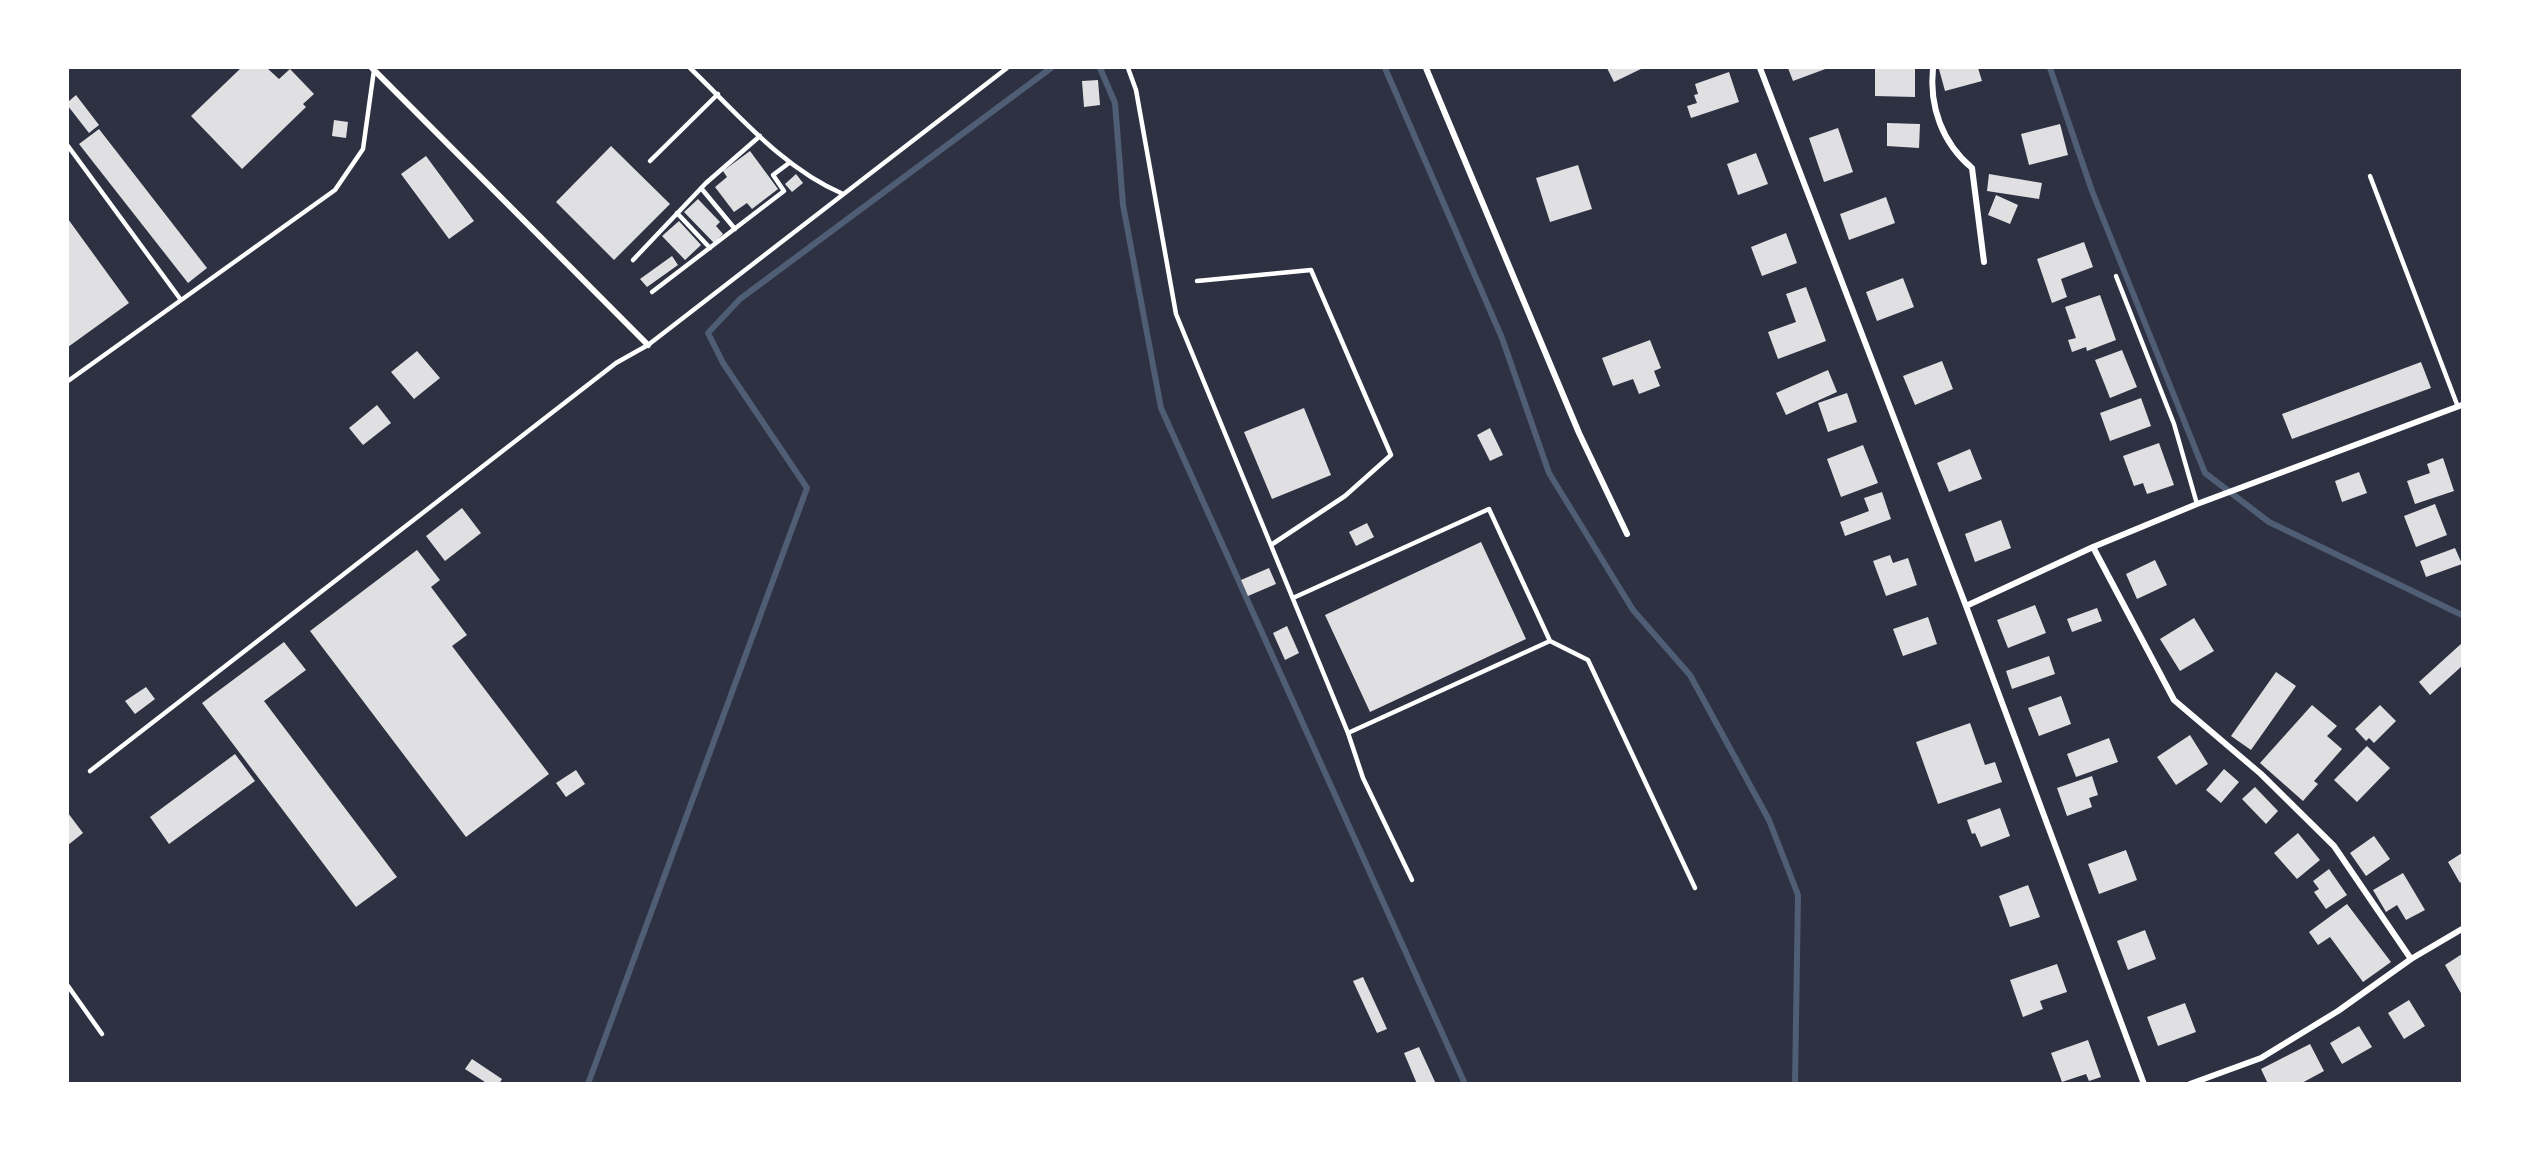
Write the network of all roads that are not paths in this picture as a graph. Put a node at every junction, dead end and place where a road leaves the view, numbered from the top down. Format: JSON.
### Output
{"nodes":[{"id":1,"x":690,"y":68,"type":"edge"},
{"id":2,"x":1007,"y":68,"type":"edge"},
{"id":3,"x":1128,"y":68,"type":"edge"},
{"id":4,"x":1426,"y":68,"type":"edge"},
{"id":5,"x":1760,"y":68,"type":"edge"},
{"id":6,"x":1933,"y":68,"type":"edge"},
{"id":7,"x":373,"y":69,"type":"edge"},
{"id":8,"x":718,"y":94,"type":"junction"},
{"id":9,"x":760,"y":136,"type":"junction"},
{"id":10,"x":68,"y":146,"type":"edge"},
{"id":11,"x":650,"y":161,"type":"dead end"},
{"id":12,"x":789,"y":163,"type":"junction"},
{"id":13,"x":2370,"y":176,"type":"dead end"},
{"id":14,"x":700,"y":188,"type":"junction"},
{"id":15,"x":843,"y":194,"type":"junction"},
{"id":16,"x":677,"y":213,"type":"junction"},
{"id":17,"x":735,"y":229,"type":"junction"},
{"id":18,"x":710,"y":248,"type":"junction"},
{"id":19,"x":633,"y":260,"type":"dead end"},
{"id":20,"x":1984,"y":262,"type":"dead end"},
{"id":21,"x":2116,"y":276,"type":"dead end"},
{"id":22,"x":1197,"y":282,"type":"dead end"},
{"id":23,"x":652,"y":292,"type":"dead end"},
{"id":24,"x":181,"y":300,"type":"junction"},
{"id":25,"x":648,"y":345,"type":"junction"},
{"id":26,"x":68,"y":381,"type":"edge"},
{"id":27,"x":2460,"y":406,"type":"edge"},
{"id":28,"x":2197,"y":504,"type":"junction"},
{"id":29,"x":1627,"y":534,"type":"dead end"},
{"id":30,"x":1271,"y":545,"type":"junction"},
{"id":31,"x":2093,"y":547,"type":"junction"},
{"id":32,"x":1293,"y":598,"type":"junction"},
{"id":33,"x":1966,"y":606,"type":"junction"},
{"id":34,"x":1550,"y":640,"type":"junction"},
{"id":35,"x":1348,"y":733,"type":"junction"},
{"id":36,"x":90,"y":771,"type":"dead end"},
{"id":37,"x":1412,"y":880,"type":"dead end"},
{"id":38,"x":1695,"y":888,"type":"dead end"},
{"id":39,"x":2463,"y":928,"type":"edge"},
{"id":40,"x":2411,"y":958,"type":"junction"},
{"id":41,"x":68,"y":986,"type":"edge"},
{"id":42,"x":102,"y":1034,"type":"dead end"},
{"id":43,"x":2144,"y":1083,"type":"edge"},
{"id":44,"x":2190,"y":1083,"type":"edge"}],
"edges":[{"from":1,"to":8,"type":"lane"},
{"from":2,"to":15,"type":"lane"},
{"from":3,"to":30,"type":"lane"},
{"from":4,"to":29,"type":"street"},
{"from":5,"to":33,"type":"street"},
{"from":6,"to":20,"type":"street"},
{"from":7,"to":24,"type":"lane"},
{"from":7,"to":25,"type":"street"},
{"from":8,"to":9,"type":"lane"},
{"from":8,"to":11,"type":"lane"},
{"from":9,"to":12,"type":"lane"},
{"from":9,"to":14,"type":"lane"},
{"from":10,"to":24,"type":"lane"},
{"from":12,"to":15,"type":"lane"},
{"from":12,"to":17,"type":"lane"},
{"from":13,"to":27,"type":"lane"},
{"from":14,"to":16,"type":"lane"},
{"from":14,"to":17,"type":"lane"},
{"from":15,"to":25,"type":"lane"},
{"from":16,"to":18,"type":"lane"},
{"from":16,"to":19,"type":"lane"},
{"from":17,"to":18,"type":"lane"},
{"from":18,"to":23,"type":"lane"},
{"from":21,"to":28,"type":"lane"},
{"from":22,"to":30,"type":"lane"},
{"from":24,"to":26,"type":"lane"},
{"from":25,"to":36,"type":"lane"},
{"from":27,"to":28,"type":"street"},
{"from":28,"to":31,"type":"street"},
{"from":30,"to":32,"type":"lane"},
{"from":31,"to":33,"type":"street"},
{"from":31,"to":40,"type":"street"},
{"from":32,"to":34,"type":"lane"},
{"from":32,"to":35,"type":"lane"},
{"from":33,"to":43,"type":"street"},
{"from":34,"to":35,"type":"lane"},
{"from":34,"to":38,"type":"lane"},
{"from":35,"to":37,"type":"lane"},
{"from":39,"to":40,"type":"street"},
{"from":40,"to":44,"type":"street"},
{"from":41,"to":42,"type":"lane"}]}
